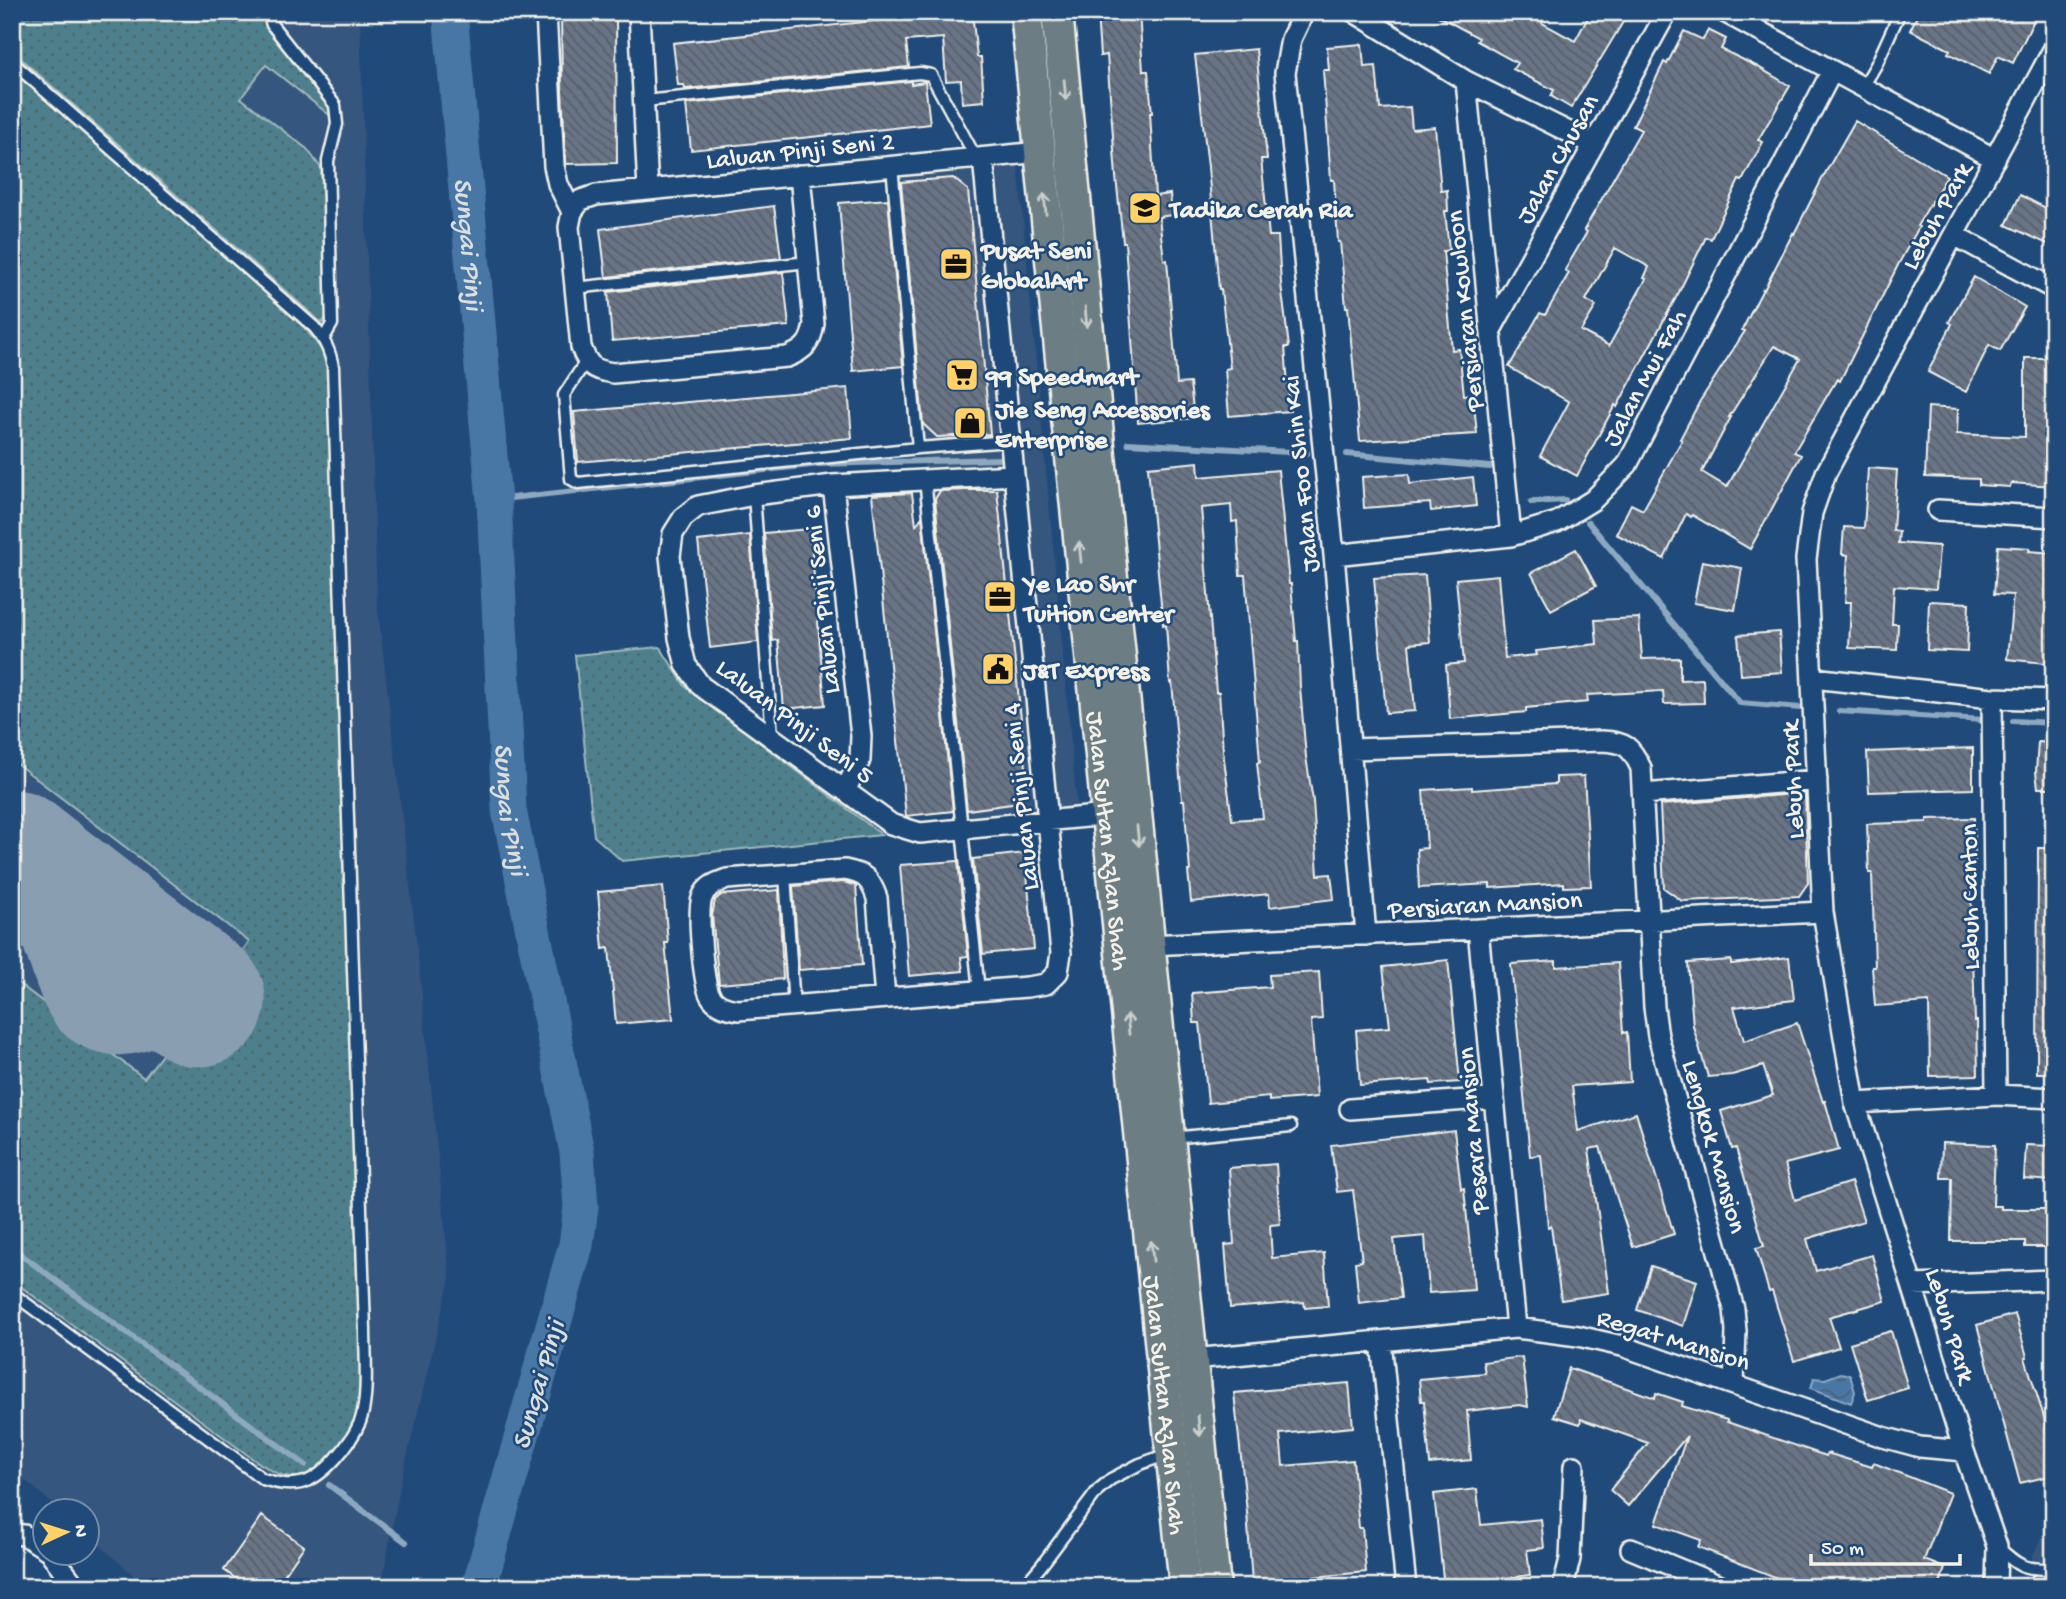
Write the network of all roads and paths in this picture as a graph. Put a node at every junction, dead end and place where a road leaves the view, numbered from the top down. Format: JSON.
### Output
{"nodes":[{"id":1,"x":268,"y":12,"type":"edge"},
{"id":2,"x":546,"y":12,"type":"edge"},
{"id":3,"x":639,"y":12,"type":"edge"},
{"id":4,"x":1026,"y":12,"type":"edge"},
{"id":5,"x":1057,"y":12,"type":"edge"},
{"id":6,"x":1304,"y":12,"type":"edge"},
{"id":7,"x":1354,"y":12,"type":"edge"},
{"id":8,"x":1667,"y":12,"type":"edge"},
{"id":9,"x":1724,"y":12,"type":"edge"},
{"id":10,"x":1895,"y":12,"type":"edge"},
{"id":11,"x":2054,"y":48,"type":"edge"},
{"id":12,"x":12,"y":62,"type":"edge"},
{"id":13,"x":1832,"y":71,"type":"junction"},
{"id":14,"x":1466,"y":81,"type":"junction"},
{"id":15,"x":1863,"y":88,"type":"junction"},
{"id":16,"x":644,"y":101,"type":"junction"},
{"id":17,"x":1593,"y":144,"type":"junction"},
{"id":18,"x":1040,"y":152,"type":"junction"},
{"id":19,"x":980,"y":158,"type":"junction"},
{"id":20,"x":1996,"y":159,"type":"junction"},
{"id":21,"x":892,"y":166,"type":"junction"},
{"id":22,"x":800,"y":175,"type":"junction"},
{"id":23,"x":648,"y":190,"type":"junction"},
{"id":24,"x":572,"y":212,"type":"junction"},
{"id":25,"x":1954,"y":235,"type":"junction"},
{"id":26,"x":808,"y":262,"type":"junction"},
{"id":27,"x":575,"y":288,"type":"junction"},
{"id":28,"x":2054,"y":289,"type":"edge"},
{"id":29,"x":1491,"y":330,"type":"junction"},
{"id":30,"x":324,"y":338,"type":"junction"},
{"id":31,"x":586,"y":361,"type":"junction"},
{"id":32,"x":1010,"y":441,"type":"junction"},
{"id":33,"x":918,"y":447,"type":"junction"},
{"id":34,"x":1013,"y":475,"type":"junction"},
{"id":35,"x":925,"y":478,"type":"junction"},
{"id":36,"x":833,"y":485,"type":"junction"},
{"id":37,"x":754,"y":495,"type":"junction"},
{"id":38,"x":1938,"y":510,"type":"dead end"},
{"id":39,"x":2054,"y":517,"type":"edge"},
{"id":40,"x":1511,"y":536,"type":"junction"},
{"id":41,"x":1108,"y":548,"type":"junction"},
{"id":42,"x":1334,"y":555,"type":"junction"},
{"id":43,"x":1812,"y":678,"type":"junction"},
{"id":44,"x":1992,"y":698,"type":"junction"},
{"id":45,"x":2054,"y":700,"type":"edge"},
{"id":46,"x":772,"y":737,"type":"junction"},
{"id":47,"x":1351,"y":749,"type":"junction"},
{"id":48,"x":1817,"y":780,"type":"junction"},
{"id":49,"x":845,"y":790,"type":"junction"},
{"id":50,"x":1643,"y":794,"type":"junction"},
{"id":51,"x":1107,"y":815,"type":"junction"},
{"id":52,"x":1048,"y":821,"type":"junction"},
{"id":53,"x":961,"y":829,"type":"junction"},
{"id":54,"x":785,"y":875,"type":"junction"},
{"id":55,"x":1823,"y":912,"type":"junction"},
{"id":56,"x":1650,"y":921,"type":"junction"},
{"id":57,"x":1478,"y":929,"type":"junction"},
{"id":58,"x":1366,"y":935,"type":"junction"},
{"id":59,"x":1150,"y":945,"type":"junction"},
{"id":60,"x":979,"y":991,"type":"junction"},
{"id":61,"x":885,"y":998,"type":"junction"},
{"id":62,"x":794,"y":1006,"type":"junction"},
{"id":63,"x":1996,"y":1095,"type":"junction"},
{"id":64,"x":1494,"y":1098,"type":"junction"},
{"id":65,"x":2054,"y":1098,"type":"edge"},
{"id":66,"x":1855,"y":1103,"type":"junction"},
{"id":67,"x":1350,"y":1109,"type":"dead end"},
{"id":68,"x":1291,"y":1126,"type":"dead end"},
{"id":69,"x":1168,"y":1138,"type":"junction"},
{"id":70,"x":2054,"y":1280,"type":"edge"},
{"id":71,"x":1912,"y":1285,"type":"junction"},
{"id":72,"x":12,"y":1293,"type":"edge"},
{"id":73,"x":1516,"y":1328,"type":"junction"},
{"id":74,"x":1381,"y":1341,"type":"junction"},
{"id":75,"x":1192,"y":1359,"type":"junction"},
{"id":76,"x":1734,"y":1384,"type":"junction"},
{"id":77,"x":1964,"y":1451,"type":"junction"},
{"id":78,"x":1172,"y":1452,"type":"junction"},
{"id":79,"x":1574,"y":1466,"type":"dead end"},
{"id":80,"x":1997,"y":1546,"type":"junction"},
{"id":81,"x":1631,"y":1549,"type":"dead end"},
{"id":82,"x":62,"y":1568,"type":"edge"},
{"id":83,"x":2054,"y":1569,"type":"edge"},
{"id":84,"x":2054,"y":1582,"type":"edge"},
{"id":85,"x":76,"y":1587,"type":"edge"},
{"id":86,"x":1023,"y":1587,"type":"edge"},
{"id":87,"x":1185,"y":1587,"type":"edge"},
{"id":88,"x":1215,"y":1587,"type":"edge"},
{"id":89,"x":1406,"y":1587,"type":"edge"},
{"id":90,"x":1563,"y":1587,"type":"edge"},
{"id":91,"x":1723,"y":1587,"type":"edge"},
{"id":92,"x":1996,"y":1587,"type":"edge"},
{"id":93,"x":2026,"y":1587,"type":"edge"}],
"edges":[{"from":1,"to":30,"type":"lane"},
{"from":2,"to":24,"type":"street"},
{"from":3,"to":16,"type":"street"},
{"from":4,"to":18,"type":"main road","name":"Jalan Sultan Azlan Shah"},
{"from":5,"to":41,"type":"main road","name":"Jalan Sultan Azlan Shah","one_way":true},
{"from":6,"to":42,"type":"street","name":"Jalan Foo Shin Kai"},
{"from":7,"to":14,"type":"street"},
{"from":8,"to":17,"type":"street","name":"Jalan Chusan"},
{"from":9,"to":13,"type":"street"},
{"from":10,"to":15,"type":"lane"},
{"from":11,"to":20,"type":"street","name":"Lebuh Park"},
{"from":12,"to":30,"type":"lane"},
{"from":13,"to":15,"type":"street"},
{"from":13,"to":40,"type":"street","name":"Jalan Mui Fah"},
{"from":14,"to":17,"type":"street"},
{"from":14,"to":29,"type":"street","name":"Persiaran Kowloon"},
{"from":15,"to":20,"type":"street"},
{"from":16,"to":19,"type":"lane"},
{"from":16,"to":23,"type":"street"},
{"from":17,"to":29,"type":"street","name":"Jalan Chusan"},
{"from":18,"to":19,"type":"street","name":"Laluan Pinji Seni 2"},
{"from":51,"to":18,"type":"main road","name":"Jalan Sultan Azlan Shah","one_way":true},
{"from":19,"to":21,"type":"street","name":"Laluan Pinji Seni 2"},
{"from":19,"to":32,"type":"street","name":"Laluan Pinji Seni 4"},
{"from":20,"to":25,"type":"street","name":"Lebuh Park"},
{"from":21,"to":22,"type":"street","name":"Laluan Pinji Seni 2"},
{"from":21,"to":33,"type":"lane"},
{"from":22,"to":23,"type":"street","name":"Laluan Pinji Seni 2"},
{"from":22,"to":26,"type":"street"},
{"from":23,"to":24,"type":"street","name":"Laluan Pinji Seni 2"},
{"from":24,"to":27,"type":"street"},
{"from":25,"to":28,"type":"street"},
{"from":25,"to":43,"type":"street","name":"Lebuh Park"},
{"from":26,"to":27,"type":"lane"},
{"from":26,"to":31,"type":"street"},
{"from":27,"to":31,"type":"street"},
{"from":29,"to":40,"type":"street","name":"Persiaran Kowloon"},
{"from":30,"to":72,"type":"lane"},
{"from":31,"to":33,"type":"lane"},
{"from":32,"to":33,"type":"lane"},
{"from":32,"to":34,"type":"street","name":"Laluan Pinji Seni 4"},
{"from":34,"to":35,"type":"street","name":"Laluan Pinji Seni 5"},
{"from":34,"to":52,"type":"street","name":"Laluan Pinji Seni 4"},
{"from":35,"to":36,"type":"street","name":"Laluan Pinji Seni 5"},
{"from":35,"to":53,"type":"lane"},
{"from":36,"to":37,"type":"street","name":"Laluan Pinji Seni 5"},
{"from":36,"to":49,"type":"street","name":"Laluan Pinji Seni 6"},
{"from":37,"to":46,"type":"lane"},
{"from":37,"to":46,"type":"street","name":"Laluan Pinji Seni 5"},
{"from":38,"to":39,"type":"street"},
{"from":40,"to":42,"type":"street","name":"Jalan Mui Fah"},
{"from":41,"to":51,"type":"main road"},
{"from":41,"to":59,"type":"main road","name":"Jalan Sultan Azlan Shah","one_way":true},
{"from":42,"to":47,"type":"street","name":"Jalan Foo Shin Kai"},
{"from":43,"to":44,"type":"street"},
{"from":43,"to":48,"type":"street","name":"Lebuh Park"},
{"from":44,"to":45,"type":"street"},
{"from":44,"to":63,"type":"street","name":"Lebuh Canton"},
{"from":46,"to":49,"type":"street","name":"Laluan Pinji Seni 5"},
{"from":47,"to":50,"type":"street","name":"Lengkok Mansion"},
{"from":47,"to":58,"type":"street","name":"Jalan Foo Shin Kai"},
{"from":48,"to":50,"type":"street"},
{"from":48,"to":55,"type":"street","name":"Lebuh Park"},
{"from":49,"to":53,"type":"street","name":"Laluan Pinji Seni 5"},
{"from":50,"to":56,"type":"street","name":"Lengkok Mansion"},
{"from":51,"to":52,"type":"street","name":"Laluan Pinji Seni 5"},
{"from":78,"to":51,"type":"main road","name":"Jalan Sultan Azlan Shah","one_way":true},
{"from":52,"to":53,"type":"street","name":"Laluan Pinji Seni 5"},
{"from":52,"to":60,"type":"street","name":"Laluan Pinji Seni 4"},
{"from":53,"to":60,"type":"lane"},
{"from":54,"to":61,"type":"street"},
{"from":54,"to":62,"type":"lane"},
{"from":54,"to":62,"type":"street"},
{"from":55,"to":56,"type":"street","name":"Persiaran Mansion"},
{"from":55,"to":66,"type":"street","name":"Lebuh Park"},
{"from":56,"to":57,"type":"street","name":"Persiaran Mansion"},
{"from":56,"to":76,"type":"street","name":"Lengkok Mansion"},
{"from":57,"to":58,"type":"street","name":"Persiaran Mansion"},
{"from":57,"to":64,"type":"street","name":"Pesara Mansion"},
{"from":58,"to":59,"type":"street","name":"Persiaran Mansion"},
{"from":59,"to":69,"type":"main road","name":"Jalan Sultan Azlan Shah"},
{"from":60,"to":61,"type":"street"},
{"from":61,"to":62,"type":"street"},
{"from":63,"to":65,"type":"street"},
{"from":63,"to":66,"type":"street"},
{"from":64,"to":67,"type":"street"},
{"from":64,"to":73,"type":"street","name":"Pesara Mansion"},
{"from":66,"to":71,"type":"street","name":"Lebuh Park"},
{"from":68,"to":69,"type":"lane"},
{"from":69,"to":75,"type":"main road","name":"Jalan Sultan Azlan Shah"},
{"from":70,"to":71,"type":"street"},
{"from":71,"to":77,"type":"street","name":"Lebuh Park"},
{"from":73,"to":74,"type":"street","name":"Regat Mansion"},
{"from":73,"to":76,"type":"street","name":"Regat Mansion"},
{"from":74,"to":75,"type":"street","name":"Regat Mansion"},
{"from":74,"to":89,"type":"street"},
{"from":75,"to":88,"type":"main road","name":"Jalan Sultan Azlan Shah","one_way":true},
{"from":76,"to":77,"type":"street","name":"Regat Mansion"},
{"from":77,"to":80,"type":"street","name":"Lebuh Park"},
{"from":78,"to":86,"type":"lane"},
{"from":78,"to":87,"type":"main road","name":"Jalan Sultan Azlan Shah"},
{"from":79,"to":90,"type":"street"},
{"from":80,"to":83,"type":"lane"},
{"from":80,"to":92,"type":"street"},
{"from":81,"to":91,"type":"street"},
{"from":82,"to":85,"type":"street"},
{"from":84,"to":93,"type":"lane"}]}
